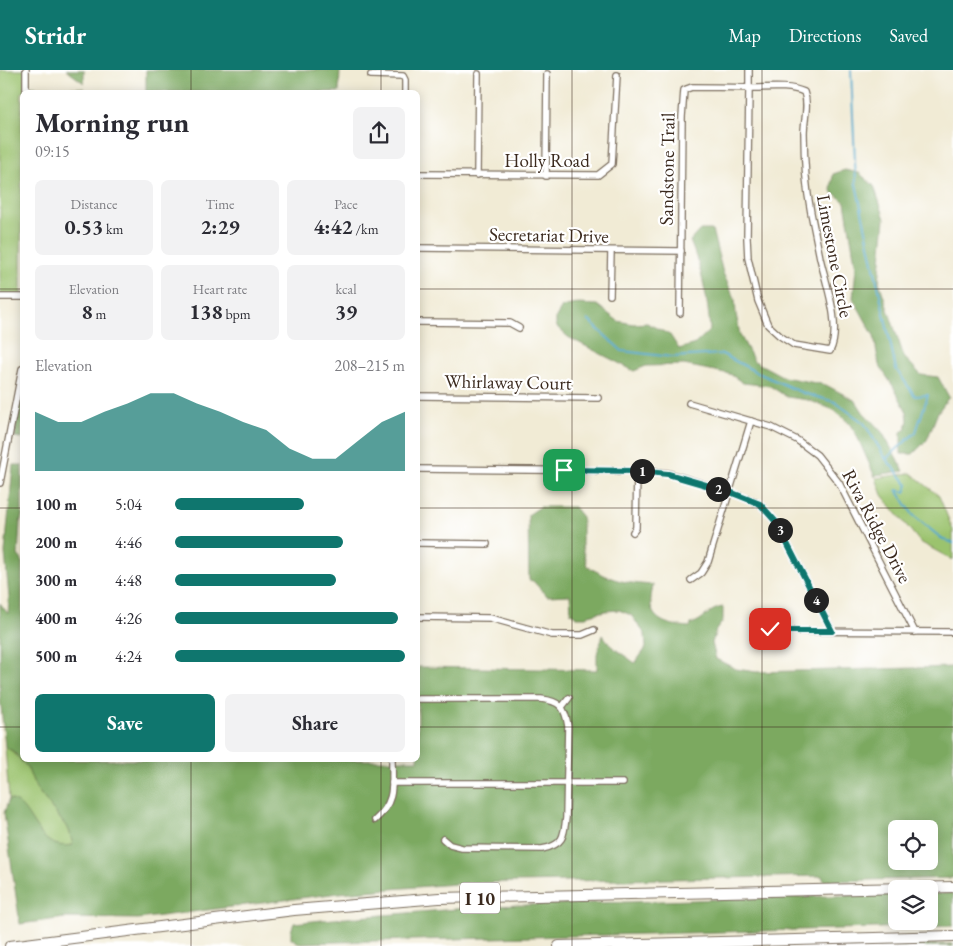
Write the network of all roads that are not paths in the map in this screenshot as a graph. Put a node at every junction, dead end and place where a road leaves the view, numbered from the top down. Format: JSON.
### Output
{"nodes":[{"id":1,"x":26,"y":70,"type":"edge"},
{"id":2,"x":749,"y":70,"type":"edge"},
{"id":3,"x":478,"y":74,"type":"dead end"},
{"id":4,"x":547,"y":74,"type":"dead end"},
{"id":5,"x":371,"y":75,"type":"dead end"},
{"id":6,"x":617,"y":75,"type":"dead end"},
{"id":7,"x":749,"y":88,"type":"junction"},
{"id":8,"x":26,"y":90,"type":"edge"},
{"id":9,"x":405,"y":90,"type":"edge"},
{"id":10,"x":420,"y":174,"type":"edge"},
{"id":11,"x":477,"y":175,"type":"junction"},
{"id":12,"x":546,"y":176,"type":"junction"},
{"id":13,"x":420,"y":248,"type":"edge"},
{"id":14,"x":611,"y":251,"type":"junction"},
{"id":15,"x":681,"y":252,"type":"junction"},
{"id":16,"x":610,"y":295,"type":"dead end"},
{"id":17,"x":0,"y":296,"type":"edge"},
{"id":18,"x":20,"y":297,"type":"edge"},
{"id":19,"x":680,"y":313,"type":"dead end"},
{"id":20,"x":420,"y":322,"type":"edge"},
{"id":21,"x":520,"y":328,"type":"dead end"},
{"id":22,"x":20,"y":379,"type":"edge"},
{"id":23,"x":420,"y":396,"type":"edge"},
{"id":24,"x":598,"y":398,"type":"dead end"},
{"id":25,"x":689,"y":403,"type":"dead end"},
{"id":26,"x":751,"y":422,"type":"junction"},
{"id":27,"x":420,"y":469,"type":"edge"},
{"id":28,"x":637,"y":471,"type":"junction"},
{"id":29,"x":0,"y":483,"type":"edge"},
{"id":30,"x":730,"y":492,"type":"junction"},
{"id":31,"x":633,"y":532,"type":"dead end"},
{"id":32,"x":420,"y":543,"type":"edge"},
{"id":33,"x":487,"y":544,"type":"dead end"},
{"id":34,"x":691,"y":580,"type":"dead end"},
{"id":35,"x":420,"y":617,"type":"edge"},
{"id":36,"x":770,"y":627,"type":"dead end"},
{"id":37,"x":594,"y":630,"type":"dead end"},
{"id":38,"x":832,"y":631,"type":"junction"},
{"id":39,"x":915,"y":632,"type":"junction"},
{"id":40,"x":953,"y":632,"type":"edge"},
{"id":41,"x":569,"y":698,"type":"dead end"},
{"id":42,"x":420,"y":699,"type":"edge"},
{"id":43,"x":562,"y":707,"type":"junction"},
{"id":44,"x":392,"y":762,"type":"edge"},
{"id":45,"x":392,"y":783,"type":"junction"},
{"id":46,"x":566,"y":783,"type":"junction"},
{"id":47,"x":623,"y":783,"type":"dead end"},
{"id":48,"x":375,"y":820,"type":"dead end"},
{"id":49,"x":443,"y":839,"type":"dead end"},
{"id":50,"x":953,"y":887,"type":"edge"},
{"id":51,"x":953,"y":936,"type":"edge"},
{"id":52,"x":10,"y":946,"type":"edge"},
{"id":53,"x":559,"y":946,"type":"edge"}],
"edges":[{"from":1,"to":8,"type":"street"},
{"from":2,"to":7,"type":"street","name":"Limestone Circle"},
{"from":3,"to":11,"type":"street"},
{"from":4,"to":12,"type":"street"},
{"from":5,"to":9,"type":"street"},
{"from":6,"to":12,"type":"street","name":"Holly Road"},
{"from":7,"to":7,"type":"street","name":"Limestone Circle"},
{"from":7,"to":15,"type":"street","name":"Sandstone Trail"},
{"from":10,"to":11,"type":"street","name":"Holly Road"},
{"from":11,"to":12,"type":"street","name":"Holly Road"},
{"from":13,"to":14,"type":"street","name":"Secretariat Drive"},
{"from":14,"to":15,"type":"street","name":"Secretariat Drive"},
{"from":14,"to":16,"type":"street"},
{"from":15,"to":19,"type":"street","name":"Sandstone Trail"},
{"from":17,"to":18,"type":"street"},
{"from":20,"to":21,"type":"street"},
{"from":22,"to":29,"type":"street"},
{"from":23,"to":24,"type":"street","name":"Whirlaway Court"},
{"from":25,"to":26,"type":"street","name":"Riva Ridge Drive"},
{"from":26,"to":30,"type":"street"},
{"from":26,"to":39,"type":"street","name":"Riva Ridge Drive"},
{"from":27,"to":28,"type":"street"},
{"from":28,"to":30,"type":"street"},
{"from":28,"to":31,"type":"street"},
{"from":30,"to":34,"type":"street"},
{"from":30,"to":38,"type":"street"},
{"from":32,"to":33,"type":"street"},
{"from":35,"to":37,"type":"street"},
{"from":36,"to":38,"type":"street"},
{"from":38,"to":39,"type":"street"},
{"from":39,"to":40,"type":"street"},
{"from":41,"to":43,"type":"street"},
{"from":42,"to":43,"type":"street"},
{"from":43,"to":46,"type":"street"},
{"from":44,"to":45,"type":"street"},
{"from":45,"to":46,"type":"street"},
{"from":45,"to":48,"type":"street"},
{"from":46,"to":47,"type":"street"},
{"from":46,"to":49,"type":"street"},
{"from":50,"to":52,"type":"highway","number":"I 10"},
{"from":51,"to":53,"type":"highway"}]}
